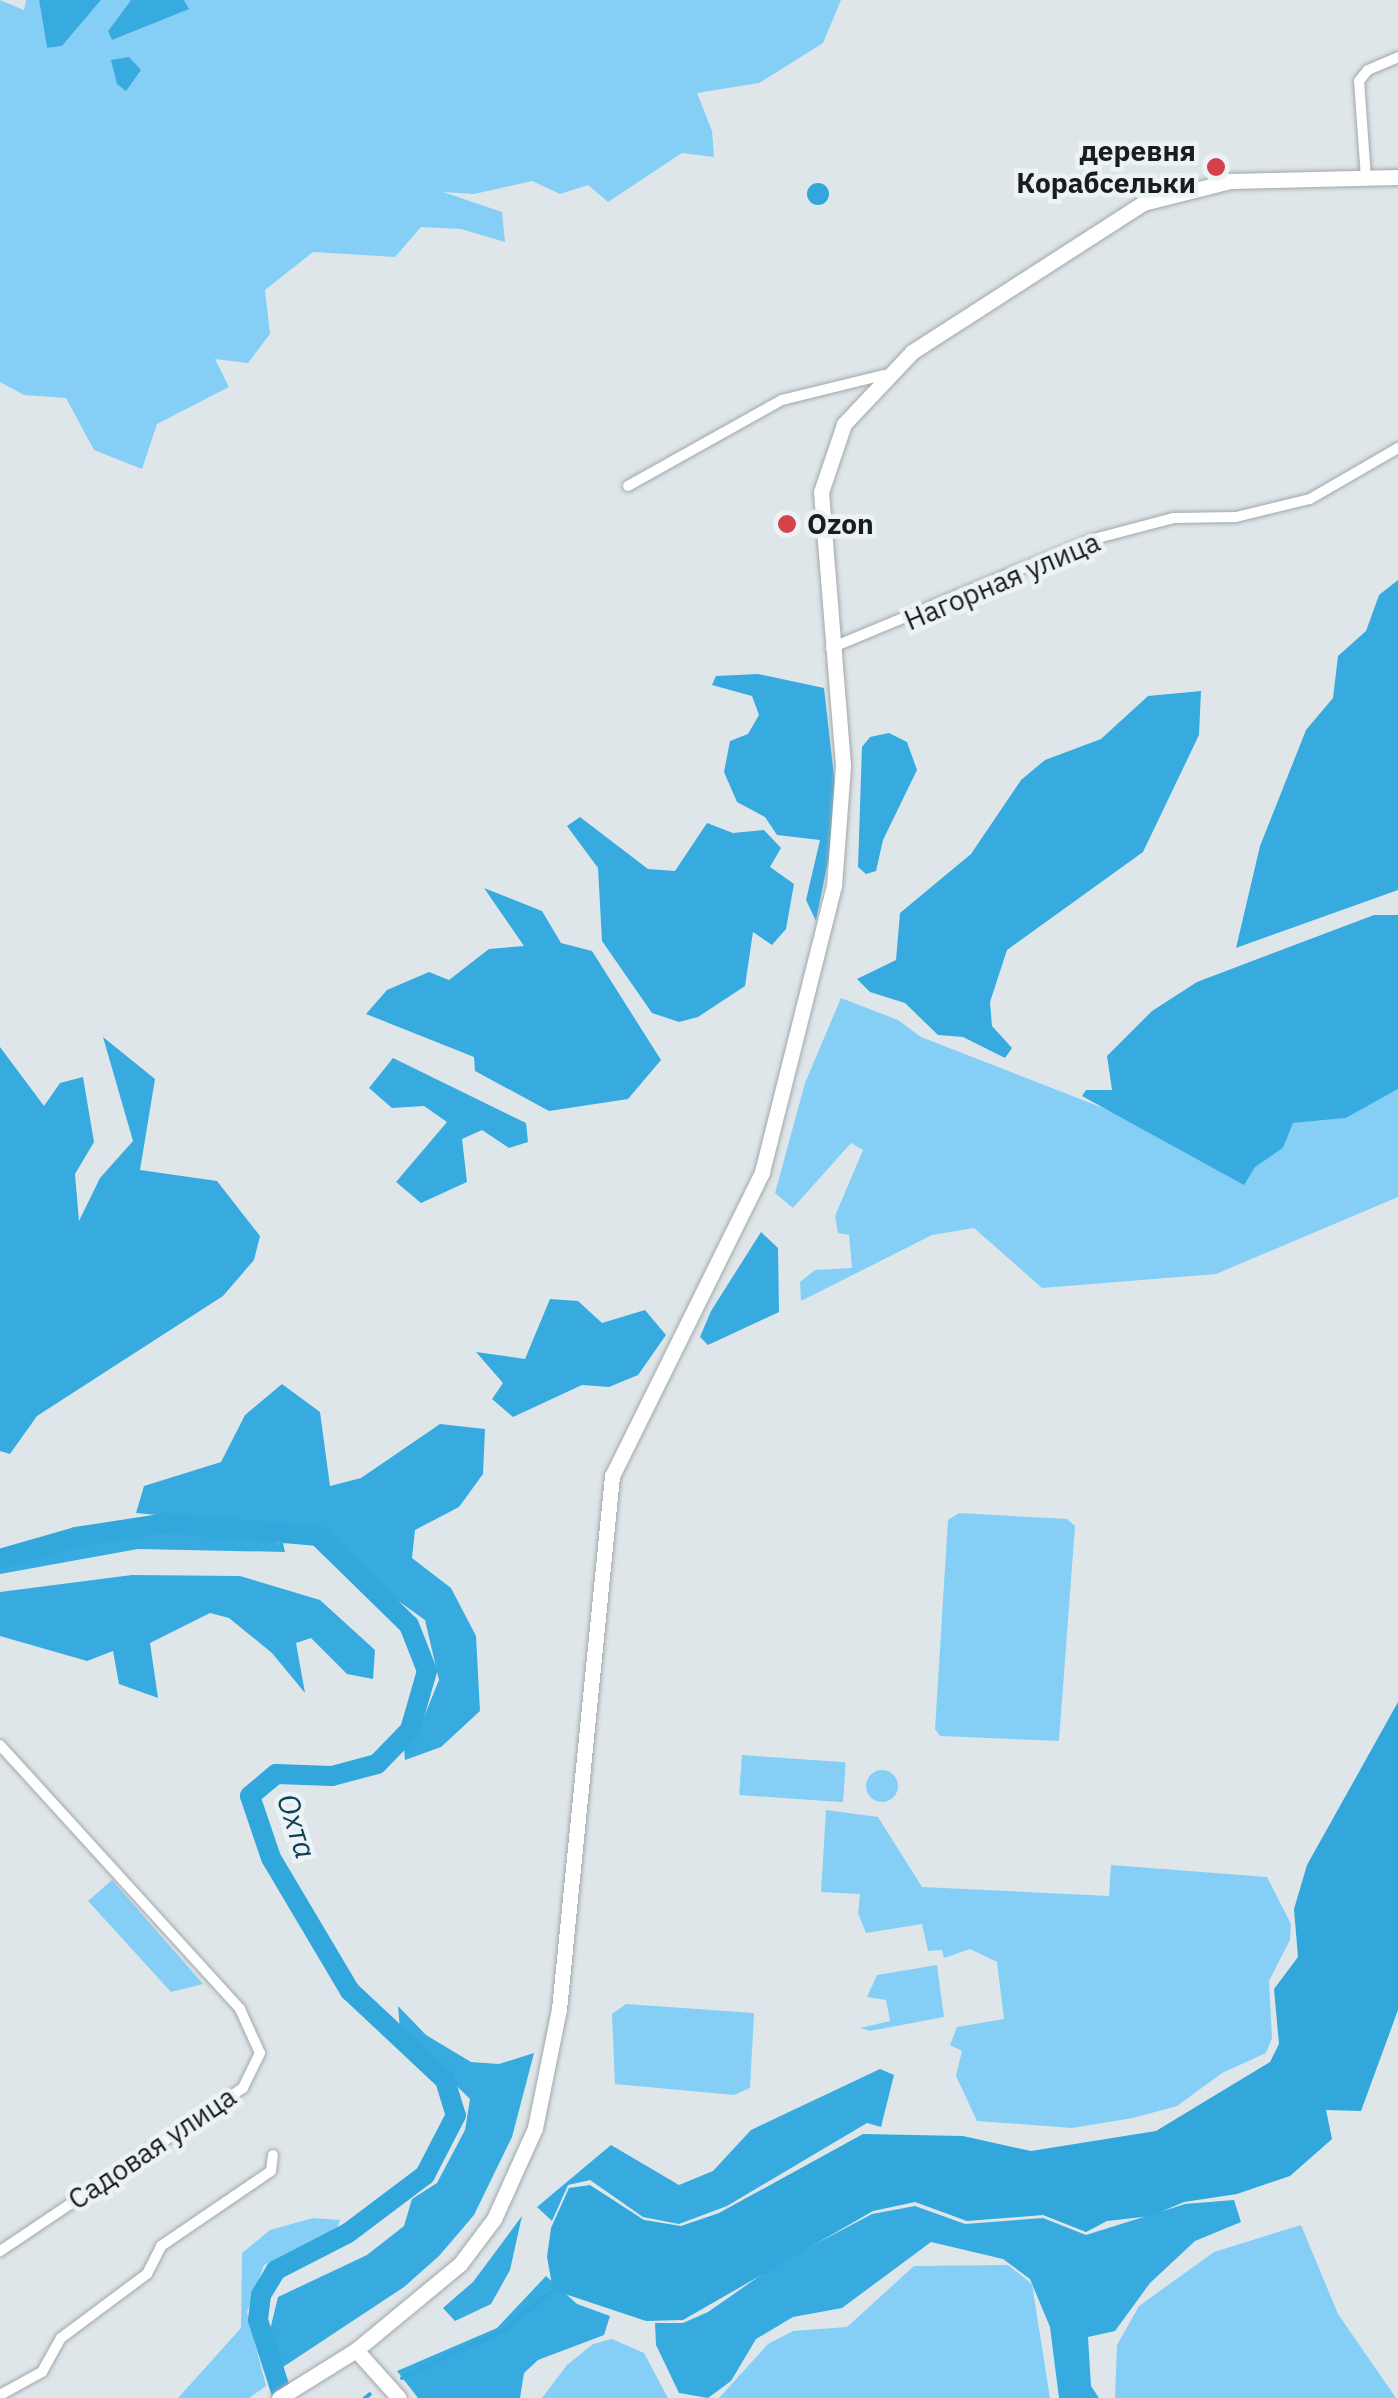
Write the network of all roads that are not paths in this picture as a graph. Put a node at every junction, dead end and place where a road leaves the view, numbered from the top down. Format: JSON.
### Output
{"nodes":[{"id":1,"x":1398,"y":57,"type":"edge"},
{"id":2,"x":1398,"y":177,"type":"edge"},
{"id":3,"x":1366,"y":178,"type":"junction"},
{"id":4,"x":884,"y":375,"type":"junction"},
{"id":5,"x":1398,"y":448,"type":"edge"},
{"id":6,"x":628,"y":486,"type":"dead end"},
{"id":7,"x":830,"y":648,"type":"junction"},
{"id":8,"x":0,"y":1745,"type":"edge"},
{"id":9,"x":273,"y":2155,"type":"dead end"},
{"id":10,"x":0,"y":2251,"type":"edge"},
{"id":11,"x":356,"y":2350,"type":"junction"},
{"id":12,"x":0,"y":2394,"type":"edge"},
{"id":13,"x":279,"y":2398,"type":"edge"},
{"id":14,"x":399,"y":2398,"type":"edge"}],
"edges":[{"from":1,"to":3,"type":"street"},
{"from":2,"to":3,"type":"main road"},
{"from":3,"to":4,"type":"main road"},
{"from":4,"to":6,"type":"street"},
{"from":4,"to":7,"type":"main road"},
{"from":5,"to":7,"type":"street","name":"Нагорная улица"},
{"from":7,"to":11,"type":"main road"},
{"from":8,"to":10,"type":"street","name":"Садовая улица"},
{"from":9,"to":12,"type":"street"},
{"from":11,"to":13,"type":"main road"},
{"from":11,"to":14,"type":"main road"}]}
